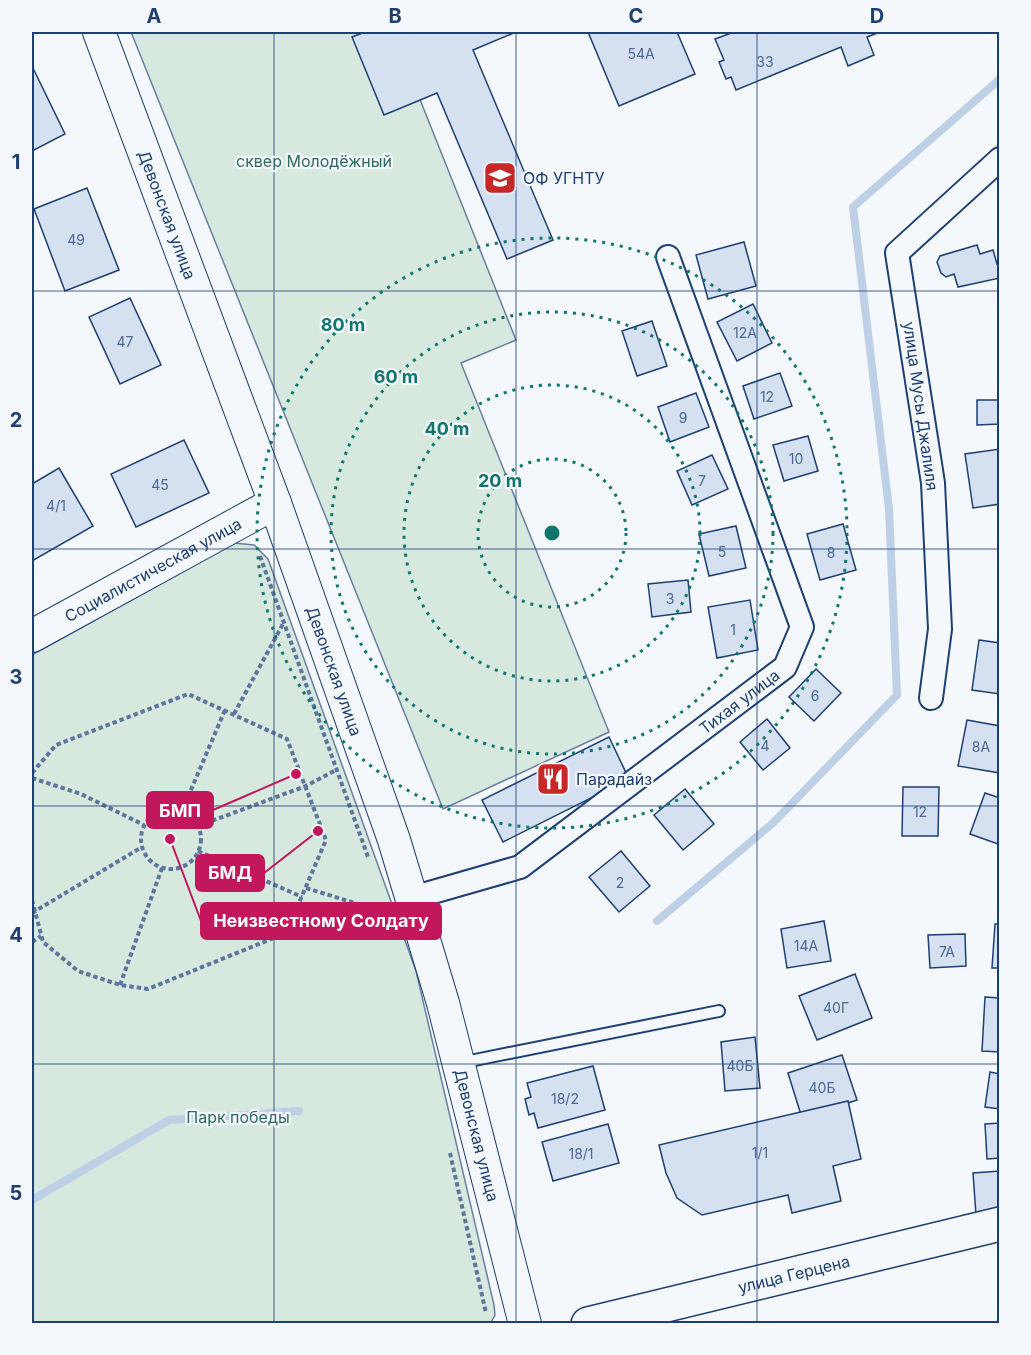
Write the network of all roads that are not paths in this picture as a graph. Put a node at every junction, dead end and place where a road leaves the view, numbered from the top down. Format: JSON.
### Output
{"nodes":[{"id":1,"x":99,"y":32,"type":"edge"},
{"id":2,"x":999,"y":159,"type":"edge"},
{"id":3,"x":668,"y":257,"type":"dead end"},
{"id":4,"x":275,"y":502,"type":"junction"},
{"id":5,"x":32,"y":636,"type":"edge"},
{"id":6,"x":931,"y":698,"type":"dead end"},
{"id":7,"x":394,"y":905,"type":"junction"},
{"id":8,"x":719,"y":1011,"type":"dead end"},
{"id":9,"x":458,"y":1063,"type":"junction"},
{"id":10,"x":999,"y":1224,"type":"edge"},
{"id":11,"x":525,"y":1323,"type":"edge"},
{"id":12,"x":588,"y":1323,"type":"edge"}],
"edges":[{"from":1,"to":4,"type":"main road","name":"Девонская улица"},
{"from":2,"to":6,"type":"street","name":"улица Мусы Джалиля"},
{"from":3,"to":7,"type":"street","name":"Тихая улица"},
{"from":4,"to":5,"type":"main road","name":"Социалистическая улица"},
{"from":4,"to":7,"type":"main road","name":"Девонская улица"},
{"from":7,"to":9,"type":"main road","name":"Девонская улица"},
{"from":8,"to":9,"type":"lane"},
{"from":9,"to":11,"type":"main road","name":"Девонская улица"},
{"from":10,"to":12,"type":"main road","name":"улица Герцена"}]}
